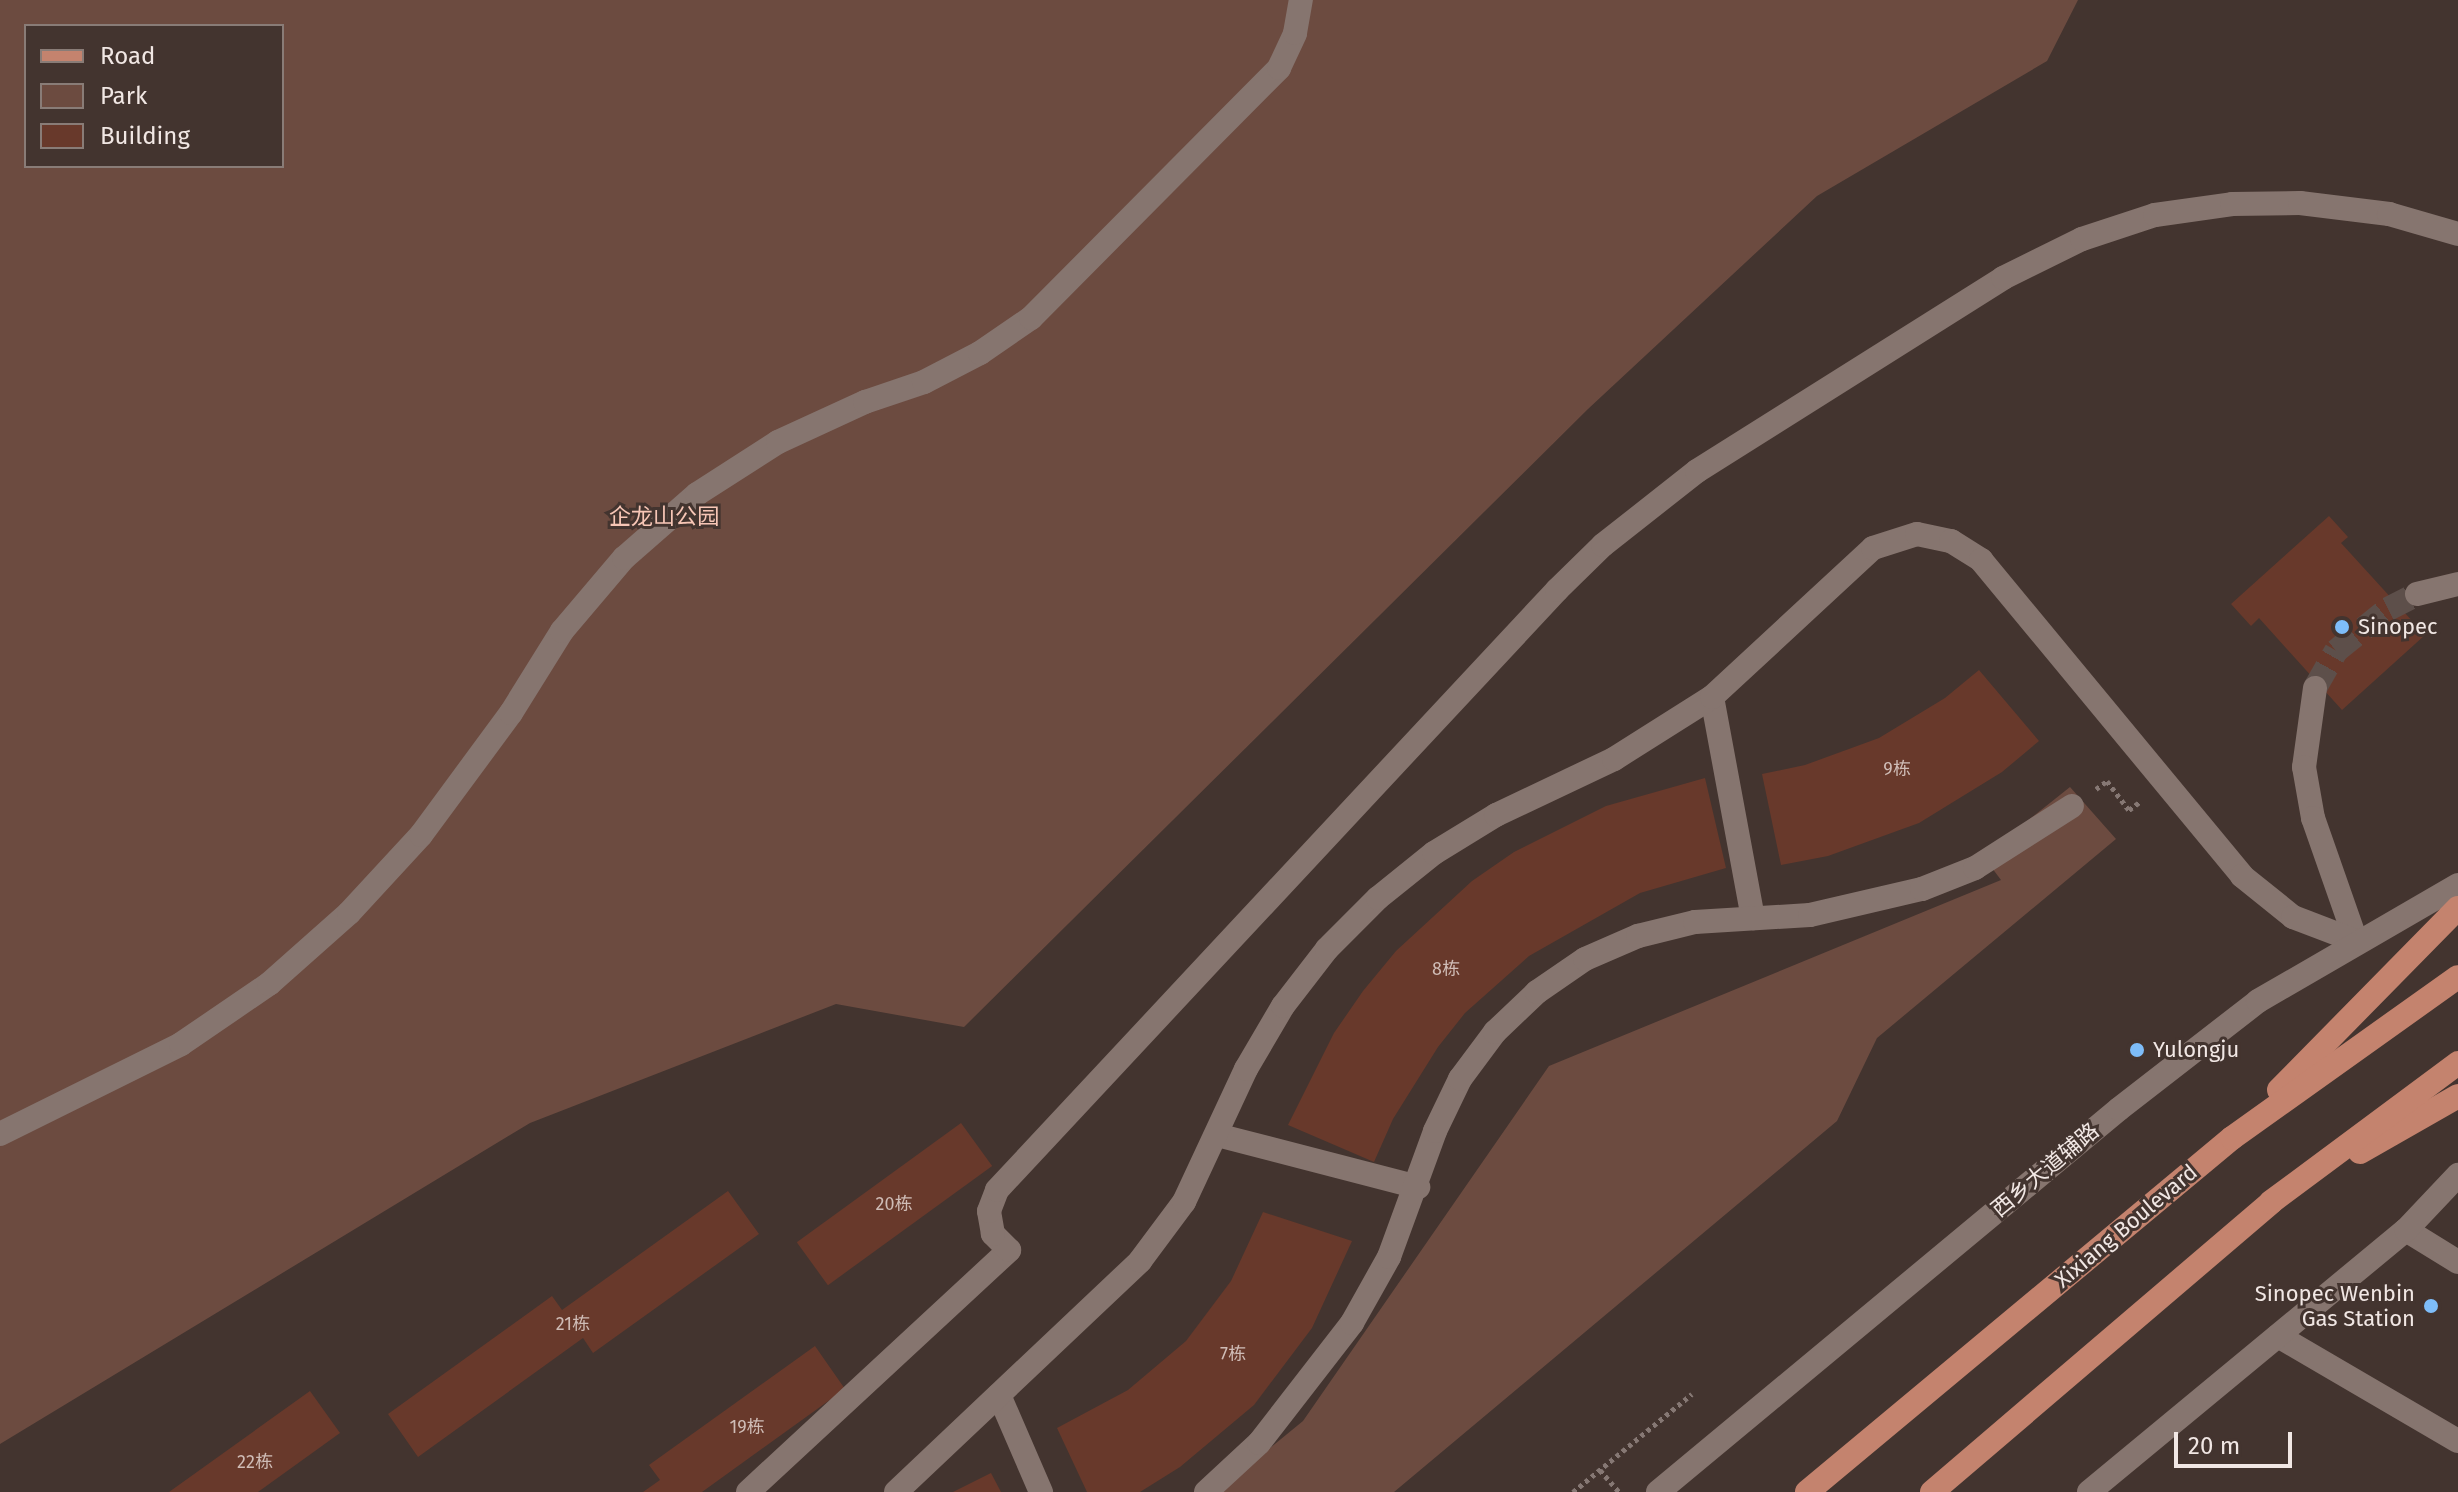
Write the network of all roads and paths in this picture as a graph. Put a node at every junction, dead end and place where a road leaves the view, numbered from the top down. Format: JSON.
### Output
{"nodes":[{"id":1,"x":1301,"y":0,"type":"edge"},
{"id":2,"x":2458,"y":234,"type":"edge"},
{"id":3,"x":2458,"y":584,"type":"edge"},
{"id":4,"x":2417,"y":594,"type":"tunnel mouth"},
{"id":5,"x":2315,"y":688,"type":"tunnel mouth"},
{"id":6,"x":1712,"y":697,"type":"junction"},
{"id":7,"x":2145,"y":761,"type":"junction"},
{"id":8,"x":2072,"y":806,"type":"joint"},
{"id":9,"x":2458,"y":885,"type":"edge"},
{"id":10,"x":2458,"y":908,"type":"edge"},
{"id":11,"x":1753,"y":918,"type":"junction"},
{"id":12,"x":2356,"y":941,"type":"junction"},
{"id":13,"x":2458,"y":977,"type":"edge"},
{"id":14,"x":2458,"y":1063,"type":"edge"},
{"id":15,"x":2458,"y":1096,"type":"edge"},
{"id":16,"x":0,"y":1134,"type":"edge"},
{"id":17,"x":1217,"y":1135,"type":"junction"},
{"id":18,"x":2232,"y":1138,"type":"junction"},
{"id":19,"x":2458,"y":1175,"type":"edge"},
{"id":20,"x":1418,"y":1187,"type":"junction"},
{"id":21,"x":2271,"y":1202,"type":"junction"},
{"id":22,"x":2406,"y":1230,"type":"junction"},
{"id":23,"x":2458,"y":1262,"type":"edge"},
{"id":24,"x":2278,"y":1336,"type":"junction"},
{"id":25,"x":1692,"y":1394,"type":"dead end"},
{"id":26,"x":999,"y":1395,"type":"junction"},
{"id":27,"x":2458,"y":1441,"type":"edge"},
{"id":28,"x":1600,"y":1470,"type":"junction"},
{"id":29,"x":1937,"y":1489,"type":"edge"},
{"id":30,"x":748,"y":1492,"type":"edge"},
{"id":31,"x":896,"y":1492,"type":"edge"},
{"id":32,"x":1041,"y":1492,"type":"edge"},
{"id":33,"x":1206,"y":1492,"type":"edge"},
{"id":34,"x":1573,"y":1492,"type":"edge"},
{"id":35,"x":1619,"y":1492,"type":"edge"},
{"id":36,"x":1658,"y":1492,"type":"edge"},
{"id":37,"x":1807,"y":1492,"type":"edge"},
{"id":38,"x":2089,"y":1492,"type":"edge"}],
"edges":[{"from":1,"to":16,"type":"street"},
{"from":2,"to":30,"type":"street"},
{"from":3,"to":4,"type":"street"},
{"from":5,"to":12,"type":"street"},
{"from":6,"to":7,"type":"street"},
{"from":6,"to":11,"type":"street"},
{"from":6,"to":17,"type":"street"},
{"from":7,"to":8,"type":"path"},
{"from":7,"to":12,"type":"street"},
{"from":8,"to":11,"type":"street"},
{"from":9,"to":12,"type":"street","name":"西乡大道辅路"},
{"from":10,"to":18,"type":"main road"},
{"from":11,"to":20,"type":"street"},
{"from":12,"to":36,"type":"street","name":"西乡大道辅路"},
{"from":13,"to":18,"type":"main road","name":"Xixiang Boulevard"},
{"from":14,"to":21,"type":"main road"},
{"from":15,"to":21,"type":"main road"},
{"from":17,"to":20,"type":"street"},
{"from":17,"to":26,"type":"street"},
{"from":18,"to":37,"type":"main road","name":"Xixiang Boulevard"},
{"from":19,"to":22,"type":"street"},
{"from":20,"to":33,"type":"street"},
{"from":21,"to":29,"type":"main road"},
{"from":22,"to":23,"type":"street"},
{"from":22,"to":24,"type":"street"},
{"from":24,"to":27,"type":"street"},
{"from":24,"to":38,"type":"street"},
{"from":25,"to":28,"type":"path"},
{"from":26,"to":31,"type":"street"},
{"from":26,"to":32,"type":"street"},
{"from":28,"to":34,"type":"path"},
{"from":28,"to":35,"type":"path"}]}
